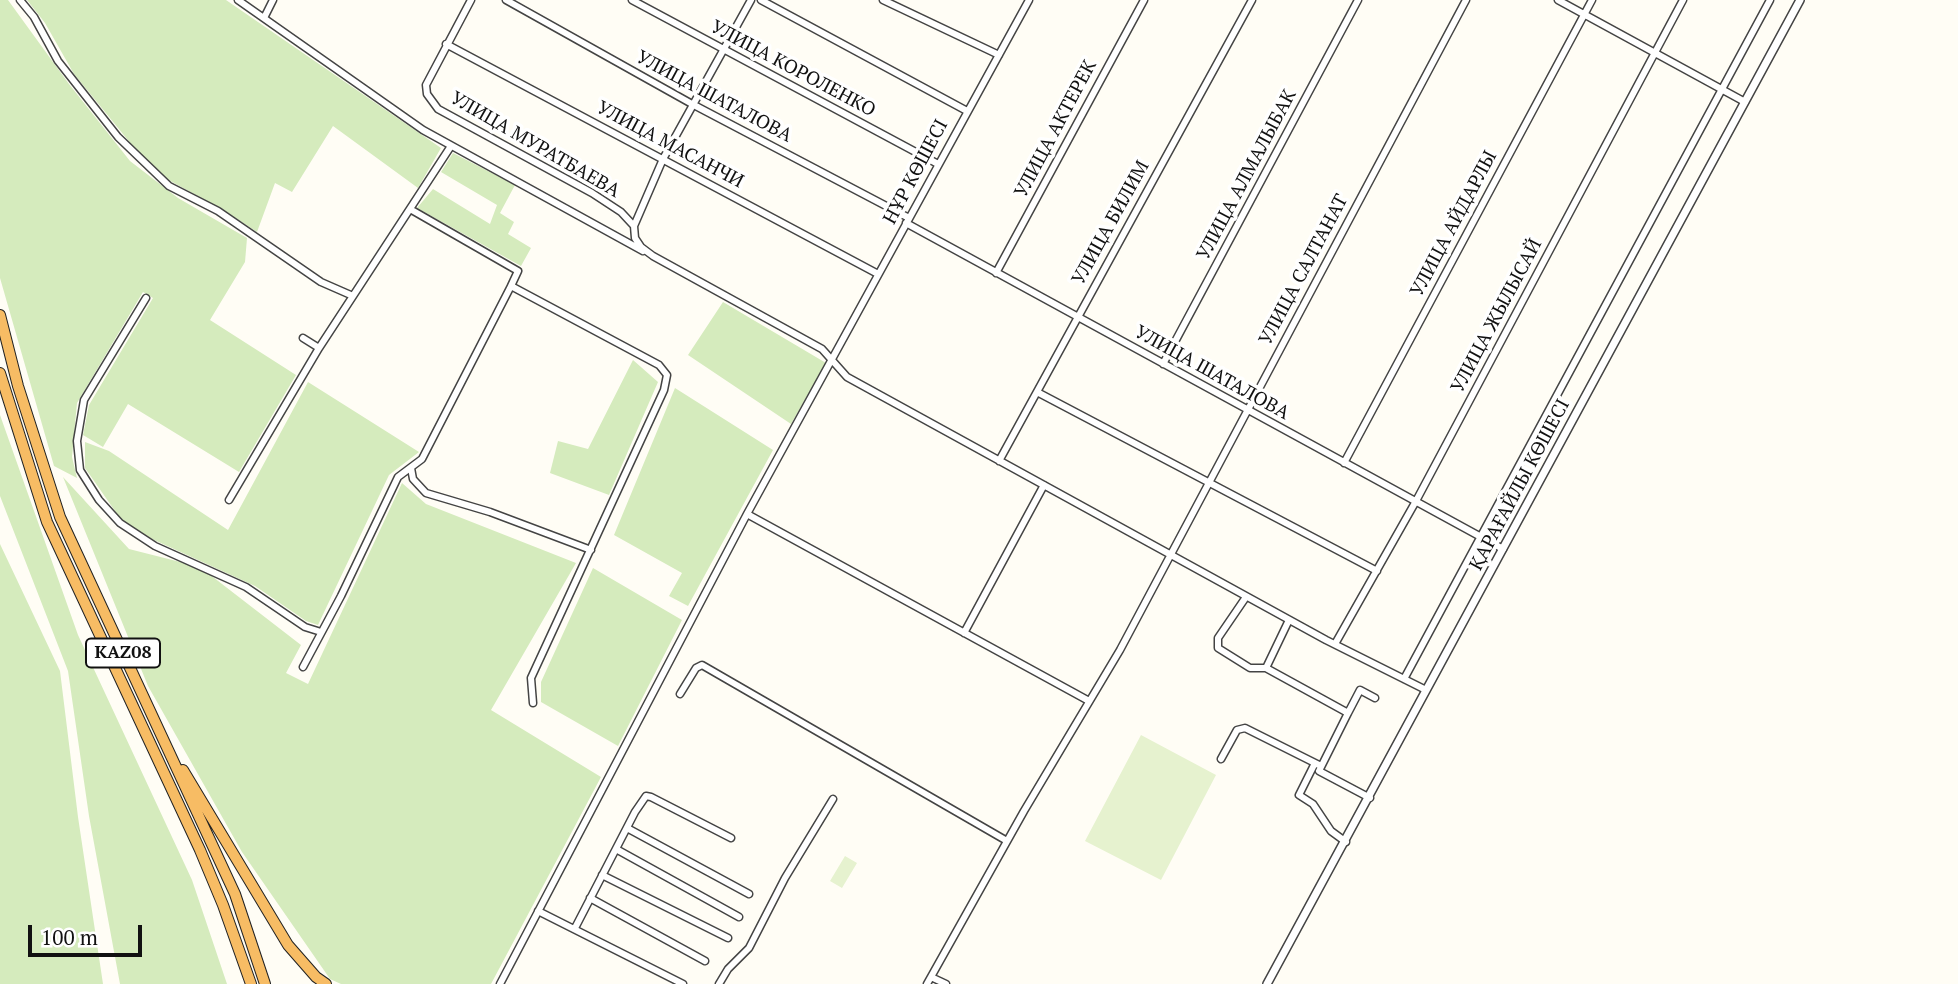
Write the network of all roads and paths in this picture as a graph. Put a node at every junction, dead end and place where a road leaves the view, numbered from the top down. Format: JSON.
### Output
{"nodes":[{"id":1,"x":20,"y":0,"type":"edge"},
{"id":2,"x":238,"y":0,"type":"edge"},
{"id":3,"x":274,"y":0,"type":"edge"},
{"id":4,"x":471,"y":0,"type":"edge"},
{"id":5,"x":506,"y":0,"type":"edge"},
{"id":6,"x":632,"y":0,"type":"edge"},
{"id":7,"x":751,"y":0,"type":"edge"},
{"id":8,"x":761,"y":0,"type":"edge"},
{"id":9,"x":883,"y":0,"type":"edge"},
{"id":10,"x":1028,"y":0,"type":"edge"},
{"id":11,"x":1144,"y":0,"type":"edge"},
{"id":12,"x":1252,"y":0,"type":"edge"},
{"id":13,"x":1358,"y":0,"type":"edge"},
{"id":14,"x":1466,"y":0,"type":"edge"},
{"id":15,"x":1558,"y":0,"type":"edge"},
{"id":16,"x":1592,"y":0,"type":"edge"},
{"id":17,"x":1683,"y":0,"type":"edge"},
{"id":18,"x":1770,"y":0,"type":"edge"},
{"id":19,"x":1800,"y":0,"type":"edge"},
{"id":20,"x":1584,"y":14,"type":"junction"},
{"id":21,"x":264,"y":18,"type":"junction"},
{"id":22,"x":446,"y":44,"type":"junction"},
{"id":23,"x":723,"y":49,"type":"junction"},
{"id":24,"x":1654,"y":53,"type":"junction"},
{"id":25,"x":999,"y":55,"type":"junction"},
{"id":26,"x":1722,"y":90,"type":"junction"},
{"id":27,"x":1745,"y":102,"type":"junction"},
{"id":28,"x":692,"y":104,"type":"junction"},
{"id":29,"x":967,"y":111,"type":"junction"},
{"id":30,"x":451,"y":146,"type":"junction"},
{"id":31,"x":663,"y":159,"type":"junction"},
{"id":32,"x":938,"y":164,"type":"junction"},
{"id":33,"x":410,"y":209,"type":"junction"},
{"id":34,"x":907,"y":221,"type":"junction"},
{"id":35,"x":634,"y":226,"type":"junction"},
{"id":36,"x":653,"y":256,"type":"junction"},
{"id":37,"x":996,"y":274,"type":"junction"},
{"id":38,"x":878,"y":275,"type":"junction"},
{"id":39,"x":511,"y":286,"type":"junction"},
{"id":40,"x":353,"y":296,"type":"junction"},
{"id":41,"x":146,"y":298,"type":"dead end"},
{"id":42,"x":0,"y":315,"type":"edge"},
{"id":43,"x":1077,"y":318,"type":"junction"},
{"id":44,"x":303,"y":338,"type":"dead end"},
{"id":45,"x":319,"y":348,"type":"junction"},
{"id":46,"x":833,"y":360,"type":"junction"},
{"id":47,"x":1163,"y":364,"type":"junction"},
{"id":48,"x":0,"y":373,"type":"edge"},
{"id":49,"x":1037,"y":392,"type":"junction"},
{"id":50,"x":1249,"y":411,"type":"junction"},
{"id":51,"x":999,"y":461,"type":"junction"},
{"id":52,"x":1344,"y":463,"type":"junction"},
{"id":53,"x":411,"y":468,"type":"junction"},
{"id":54,"x":1209,"y":484,"type":"junction"},
{"id":55,"x":1044,"y":485,"type":"junction"},
{"id":56,"x":229,"y":500,"type":"dead end"},
{"id":57,"x":1416,"y":501,"type":"junction"},
{"id":58,"x":747,"y":514,"type":"junction"},
{"id":59,"x":1481,"y":537,"type":"junction"},
{"id":60,"x":1503,"y":549,"type":"junction"},
{"id":61,"x":592,"y":550,"type":"junction"},
{"id":62,"x":1170,"y":556,"type":"junction"},
{"id":63,"x":1377,"y":571,"type":"junction"},
{"id":64,"x":1246,"y":597,"type":"junction"},
{"id":65,"x":1289,"y":620,"type":"junction"},
{"id":66,"x":321,"y":632,"type":"junction"},
{"id":67,"x":964,"y":633,"type":"junction"},
{"id":68,"x":1335,"y":644,"type":"junction"},
{"id":69,"x":303,"y":667,"type":"dead end"},
{"id":70,"x":1266,"y":668,"type":"junction"},
{"id":71,"x":1404,"y":679,"type":"junction"},
{"id":72,"x":1426,"y":690,"type":"junction"},
{"id":73,"x":680,"y":694,"type":"dead end"},
{"id":74,"x":1375,"y":698,"type":"dead end"},
{"id":75,"x":1089,"y":701,"type":"junction"},
{"id":76,"x":533,"y":703,"type":"dead end"},
{"id":77,"x":1348,"y":713,"type":"junction"},
{"id":78,"x":153,"y":720,"type":"junction"},
{"id":79,"x":140,"y":726,"type":"junction"},
{"id":80,"x":1221,"y":759,"type":"dead end"},
{"id":81,"x":1318,"y":764,"type":"junction"},
{"id":82,"x":1370,"y":798,"type":"junction"},
{"id":83,"x":833,"y":799,"type":"dead end"},
{"id":84,"x":627,"y":828,"type":"junction"},
{"id":85,"x":731,"y":838,"type":"dead end"},
{"id":86,"x":1007,"y":841,"type":"junction"},
{"id":87,"x":1346,"y":842,"type":"junction"},
{"id":88,"x":616,"y":849,"type":"junction"},
{"id":89,"x":602,"y":875,"type":"junction"},
{"id":90,"x":749,"y":894,"type":"dead end"},
{"id":91,"x":590,"y":898,"type":"junction"},
{"id":92,"x":538,"y":911,"type":"junction"},
{"id":93,"x":739,"y":917,"type":"dead end"},
{"id":94,"x":575,"y":928,"type":"junction"},
{"id":95,"x":728,"y":938,"type":"dead end"},
{"id":96,"x":705,"y":961,"type":"dead end"},
{"id":97,"x":931,"y":976,"type":"junction"},
{"id":98,"x":251,"y":984,"type":"edge"},
{"id":99,"x":265,"y":984,"type":"edge"},
{"id":100,"x":326,"y":984,"type":"edge"},
{"id":101,"x":500,"y":984,"type":"edge"},
{"id":102,"x":683,"y":984,"type":"edge"},
{"id":103,"x":719,"y":984,"type":"edge"},
{"id":104,"x":927,"y":984,"type":"edge"},
{"id":105,"x":946,"y":984,"type":"edge"},
{"id":106,"x":1267,"y":984,"type":"edge"}],
"edges":[{"from":1,"to":40,"type":"street"},
{"from":2,"to":21,"type":"street"},
{"from":3,"to":21,"type":"street"},
{"from":4,"to":22,"type":"street"},
{"from":5,"to":28,"type":"street","name":"УЛИЦА ШАТАЛОВА"},
{"from":6,"to":23,"type":"street","name":"УЛИЦА КОРОЛЕНКО"},
{"from":7,"to":23,"type":"street"},
{"from":8,"to":29,"type":"street"},
{"from":9,"to":25,"type":"street"},
{"from":10,"to":25,"type":"street","name":"НҰР КӨШЕСІ"},
{"from":11,"to":37,"type":"street","name":"УЛИЦА АКТЕРЕК"},
{"from":12,"to":43,"type":"street","name":"УЛИЦА БИЛИМ"},
{"from":13,"to":47,"type":"street","name":"УЛИЦА АЛМАЛЫБАК"},
{"from":14,"to":50,"type":"street","name":"УЛИЦА САЛТАНАТ"},
{"from":15,"to":20,"type":"street"},
{"from":16,"to":20,"type":"street","name":"УЛИЦА АЙДАРЛЫ"},
{"from":17,"to":24,"type":"street","name":"УЛИЦА ЖЫЛЫСАЙ"},
{"from":18,"to":26,"type":"street"},
{"from":19,"to":27,"type":"street","name":"ҚАРАҒАЙЛЫ КӨШЕСІ"},
{"from":20,"to":24,"type":"street"},
{"from":20,"to":52,"type":"street","name":"УЛИЦА АЙДАРЛЫ"},
{"from":21,"to":30,"type":"street"},
{"from":22,"to":31,"type":"street","name":"УЛИЦА МАСАНЧИ"},
{"from":22,"to":35,"type":"street","name":"УЛИЦА МУРАТБАЕВА"},
{"from":23,"to":28,"type":"street"},
{"from":23,"to":32,"type":"street","name":"УЛИЦА КОРОЛЕНКО"},
{"from":24,"to":26,"type":"street"},
{"from":24,"to":57,"type":"street","name":"УЛИЦА ЖЫЛЫСАЙ"},
{"from":25,"to":29,"type":"street","name":"НҰР КӨШЕСІ"},
{"from":26,"to":27,"type":"street"},
{"from":26,"to":59,"type":"street"},
{"from":27,"to":60,"type":"street","name":"ҚАРАҒАЙЛЫ КӨШЕСІ"},
{"from":28,"to":31,"type":"street"},
{"from":28,"to":34,"type":"street","name":"УЛИЦА ШАТАЛОВА"},
{"from":29,"to":32,"type":"street","name":"НҰР КӨШЕСІ"},
{"from":30,"to":33,"type":"street"},
{"from":30,"to":36,"type":"street"},
{"from":31,"to":35,"type":"street"},
{"from":31,"to":38,"type":"street","name":"УЛИЦА МАСАНЧИ"},
{"from":32,"to":34,"type":"street","name":"НҰР КӨШЕСІ"},
{"from":33,"to":39,"type":"street"},
{"from":33,"to":40,"type":"street"},
{"from":34,"to":37,"type":"street","name":"УЛИЦА ШАТАЛОВА"},
{"from":34,"to":38,"type":"street","name":"НҰР КӨШЕСІ"},
{"from":35,"to":36,"type":"street","name":"УЛИЦА МУРАТБАЕВА"},
{"from":36,"to":46,"type":"street","name":"УЛИЦА МУРАТБАЕВА"},
{"from":37,"to":43,"type":"street","name":"УЛИЦА ШАТАЛОВА"},
{"from":38,"to":46,"type":"street","name":"НҰР КӨШЕСІ"},
{"from":39,"to":53,"type":"street"},
{"from":39,"to":61,"type":"street"},
{"from":40,"to":45,"type":"street"},
{"from":41,"to":66,"type":"street"},
{"from":42,"to":78,"type":"highway","number":"KAZ08"},
{"from":43,"to":47,"type":"street","name":"УЛИЦА ШАТАЛОВА"},
{"from":43,"to":49,"type":"street","name":"УЛИЦА БИЛИМ"},
{"from":44,"to":45,"type":"street"},
{"from":45,"to":56,"type":"street"},
{"from":46,"to":51,"type":"street","name":"УЛИЦА МУРАТБАЕВА"},
{"from":46,"to":58,"type":"street","name":"НҰР КӨШЕСІ"},
{"from":47,"to":50,"type":"street","name":"УЛИЦА ШАТАЛОВА"},
{"from":48,"to":79,"type":"highway","number":"KAZ08"},
{"from":49,"to":51,"type":"street","name":"УЛИЦА БИЛИМ"},
{"from":49,"to":54,"type":"street"},
{"from":50,"to":52,"type":"street","name":"УЛИЦА ШАТАЛОВА"},
{"from":50,"to":54,"type":"street","name":"УЛИЦА САЛТАНАТ"},
{"from":51,"to":55,"type":"street","name":"УЛИЦА МУРАТБАЕВА"},
{"from":52,"to":57,"type":"street","name":"УЛИЦА ШАТАЛОВА"},
{"from":53,"to":61,"type":"street"},
{"from":53,"to":66,"type":"street"},
{"from":54,"to":62,"type":"street","name":"УЛИЦА САЛТАНАТ"},
{"from":54,"to":63,"type":"street"},
{"from":55,"to":62,"type":"street","name":"УЛИЦА МУРАТБАЕВА"},
{"from":55,"to":67,"type":"street"},
{"from":57,"to":59,"type":"street","name":"УЛИЦА ШАТАЛОВА"},
{"from":57,"to":63,"type":"street","name":"УЛИЦА ЖЫЛЫСАЙ"},
{"from":58,"to":67,"type":"street"},
{"from":58,"to":92,"type":"street","name":"НҰР КӨШЕСІ"},
{"from":59,"to":60,"type":"street","name":"УЛИЦА ШАТАЛОВА"},
{"from":59,"to":71,"type":"street"},
{"from":60,"to":72,"type":"street","name":"ҚАРАҒАЙЛЫ КӨШЕСІ"},
{"from":61,"to":76,"type":"street"},
{"from":62,"to":64,"type":"street","name":"УЛИЦА МУРАТБАЕВА"},
{"from":62,"to":75,"type":"street","name":"УЛИЦА САЛТАНАТ"},
{"from":63,"to":68,"type":"street","name":"УЛИЦА ЖЫЛЫСАЙ"},
{"from":64,"to":65,"type":"street","name":"УЛИЦА МУРАТБАЕВА"},
{"from":64,"to":70,"type":"street"},
{"from":65,"to":68,"type":"street","name":"УЛИЦА МУРАТБАЕВА"},
{"from":65,"to":70,"type":"street"},
{"from":66,"to":69,"type":"street"},
{"from":67,"to":75,"type":"street"},
{"from":68,"to":71,"type":"street","name":"УЛИЦА МУРАТБАЕВА"},
{"from":70,"to":77,"type":"street"},
{"from":71,"to":72,"type":"street","name":"УЛИЦА МУРАТБАЕВА"},
{"from":72,"to":82,"type":"street","name":"ҚАРАҒАЙЛЫ КӨШЕСІ"},
{"from":73,"to":86,"type":"street"},
{"from":74,"to":77,"type":"street"},
{"from":75,"to":86,"type":"street","name":"УЛИЦА САЛТАНАТ"},
{"from":77,"to":81,"type":"street"},
{"from":78,"to":79,"type":"highway"},
{"from":78,"to":99,"type":"highway","number":"KAZ08"},
{"from":78,"to":100,"type":"highway"},
{"from":79,"to":98,"type":"highway","number":"KAZ08"},
{"from":80,"to":81,"type":"street"},
{"from":81,"to":82,"type":"street"},
{"from":81,"to":87,"type":"street"},
{"from":82,"to":87,"type":"street","name":"ҚАРАҒАЙЛЫ КӨШЕСІ"},
{"from":83,"to":103,"type":"street"},
{"from":84,"to":85,"type":"street"},
{"from":84,"to":88,"type":"street"},
{"from":84,"to":90,"type":"street"},
{"from":86,"to":97,"type":"street","name":"УЛИЦА САЛТАНАТ"},
{"from":87,"to":106,"type":"street","name":"ҚАРАҒАЙЛЫ КӨШЕСІ"},
{"from":88,"to":89,"type":"street"},
{"from":88,"to":93,"type":"street"},
{"from":89,"to":91,"type":"street"},
{"from":89,"to":95,"type":"street"},
{"from":91,"to":94,"type":"street"},
{"from":91,"to":96,"type":"street"},
{"from":92,"to":94,"type":"street"},
{"from":92,"to":101,"type":"street","name":"НҰР КӨШЕСІ"},
{"from":94,"to":102,"type":"street"},
{"from":97,"to":104,"type":"street","name":"УЛИЦА САЛТАНАТ"},
{"from":97,"to":105,"type":"street"}]}
